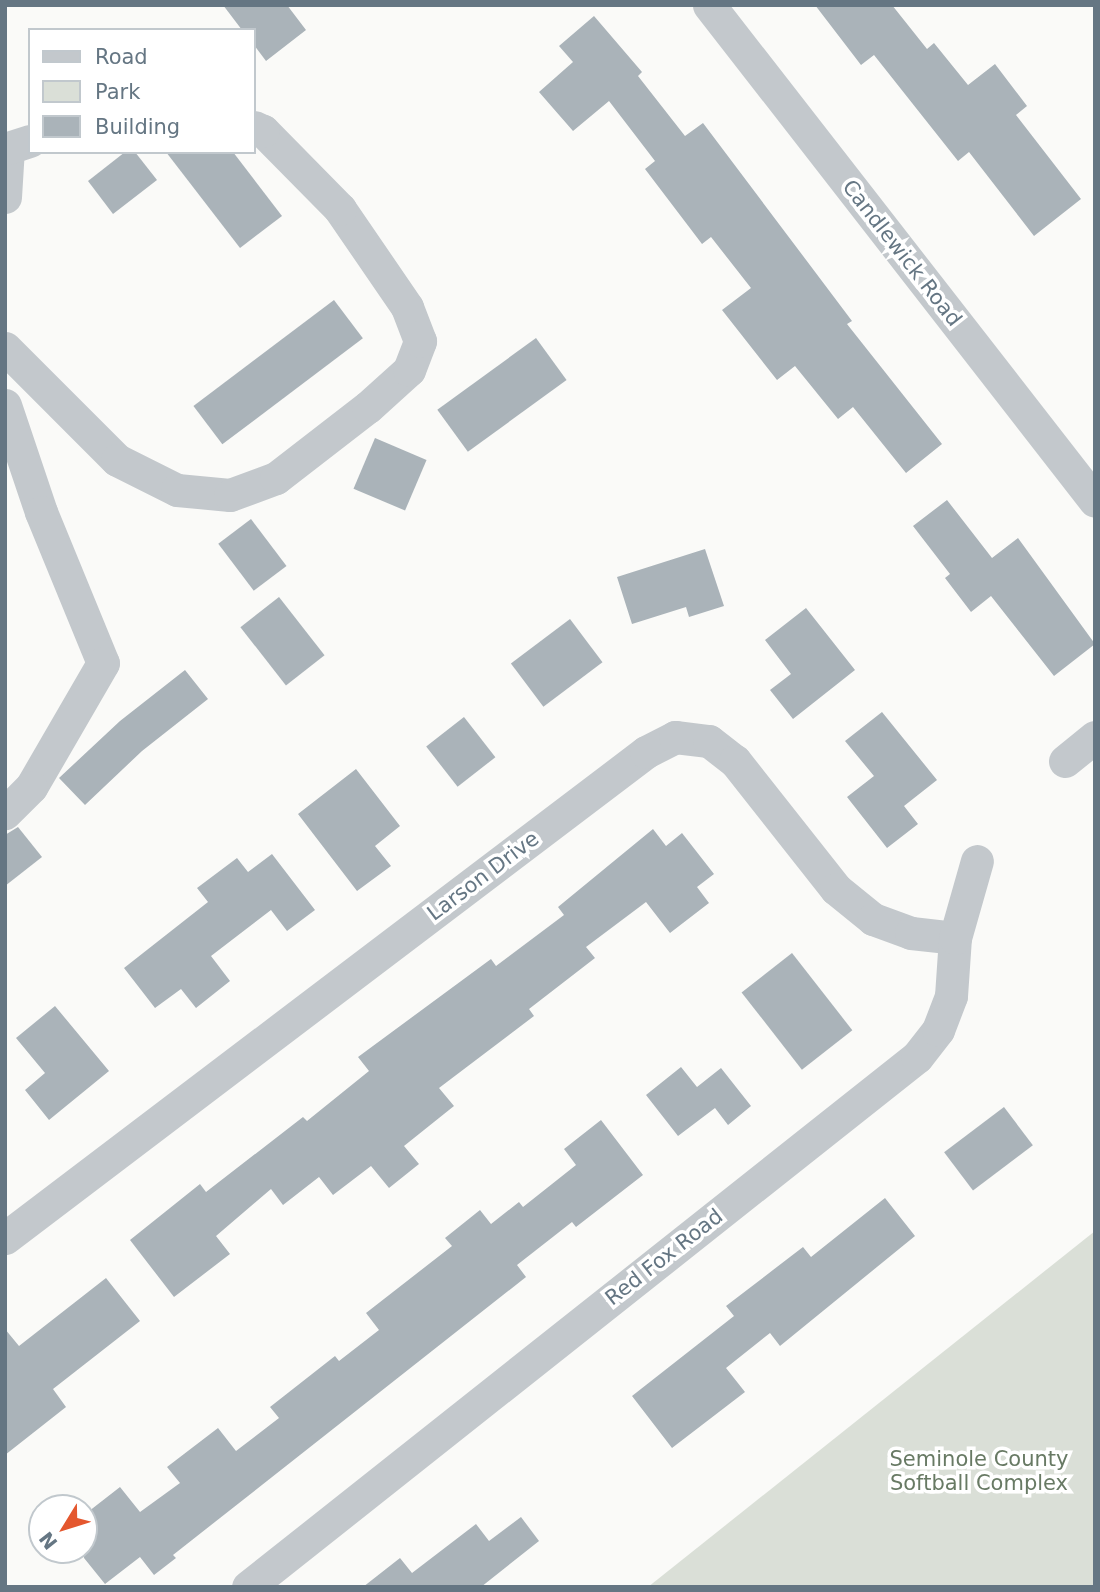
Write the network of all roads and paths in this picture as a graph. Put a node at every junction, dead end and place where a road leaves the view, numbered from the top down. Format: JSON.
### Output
{"nodes":[{"id":1,"x":709,"y":5,"type":"edge"},
{"id":2,"x":256,"y":128,"type":"edge"},
{"id":3,"x":14,"y":139,"type":"edge"},
{"id":4,"x":5,"y":197,"type":"edge"},
{"id":5,"x":5,"y":348,"type":"edge"},
{"id":6,"x":5,"y":405,"type":"edge"},
{"id":7,"x":1095,"y":501,"type":"edge"},
{"id":8,"x":1095,"y":737,"type":"edge"},
{"id":9,"x":1065,"y":761,"type":"dead end"},
{"id":10,"x":5,"y":813,"type":"edge"},
{"id":11,"x":977,"y":861,"type":"dead end"},
{"id":12,"x":955,"y":938,"type":"junction"},
{"id":13,"x":5,"y":1238,"type":"edge"},
{"id":14,"x":248,"y":1587,"type":"edge"}],
"edges":[{"from":1,"to":7,"type":"street","name":"Candlewick Road"},
{"from":2,"to":5,"type":"street"},
{"from":3,"to":4,"type":"street"},
{"from":6,"to":10,"type":"street"},
{"from":8,"to":9,"type":"street"},
{"from":11,"to":12,"type":"street","name":"Red Fox Road"},
{"from":12,"to":13,"type":"street","name":"Larson Drive"},
{"from":12,"to":14,"type":"street","name":"Red Fox Road"}]}
